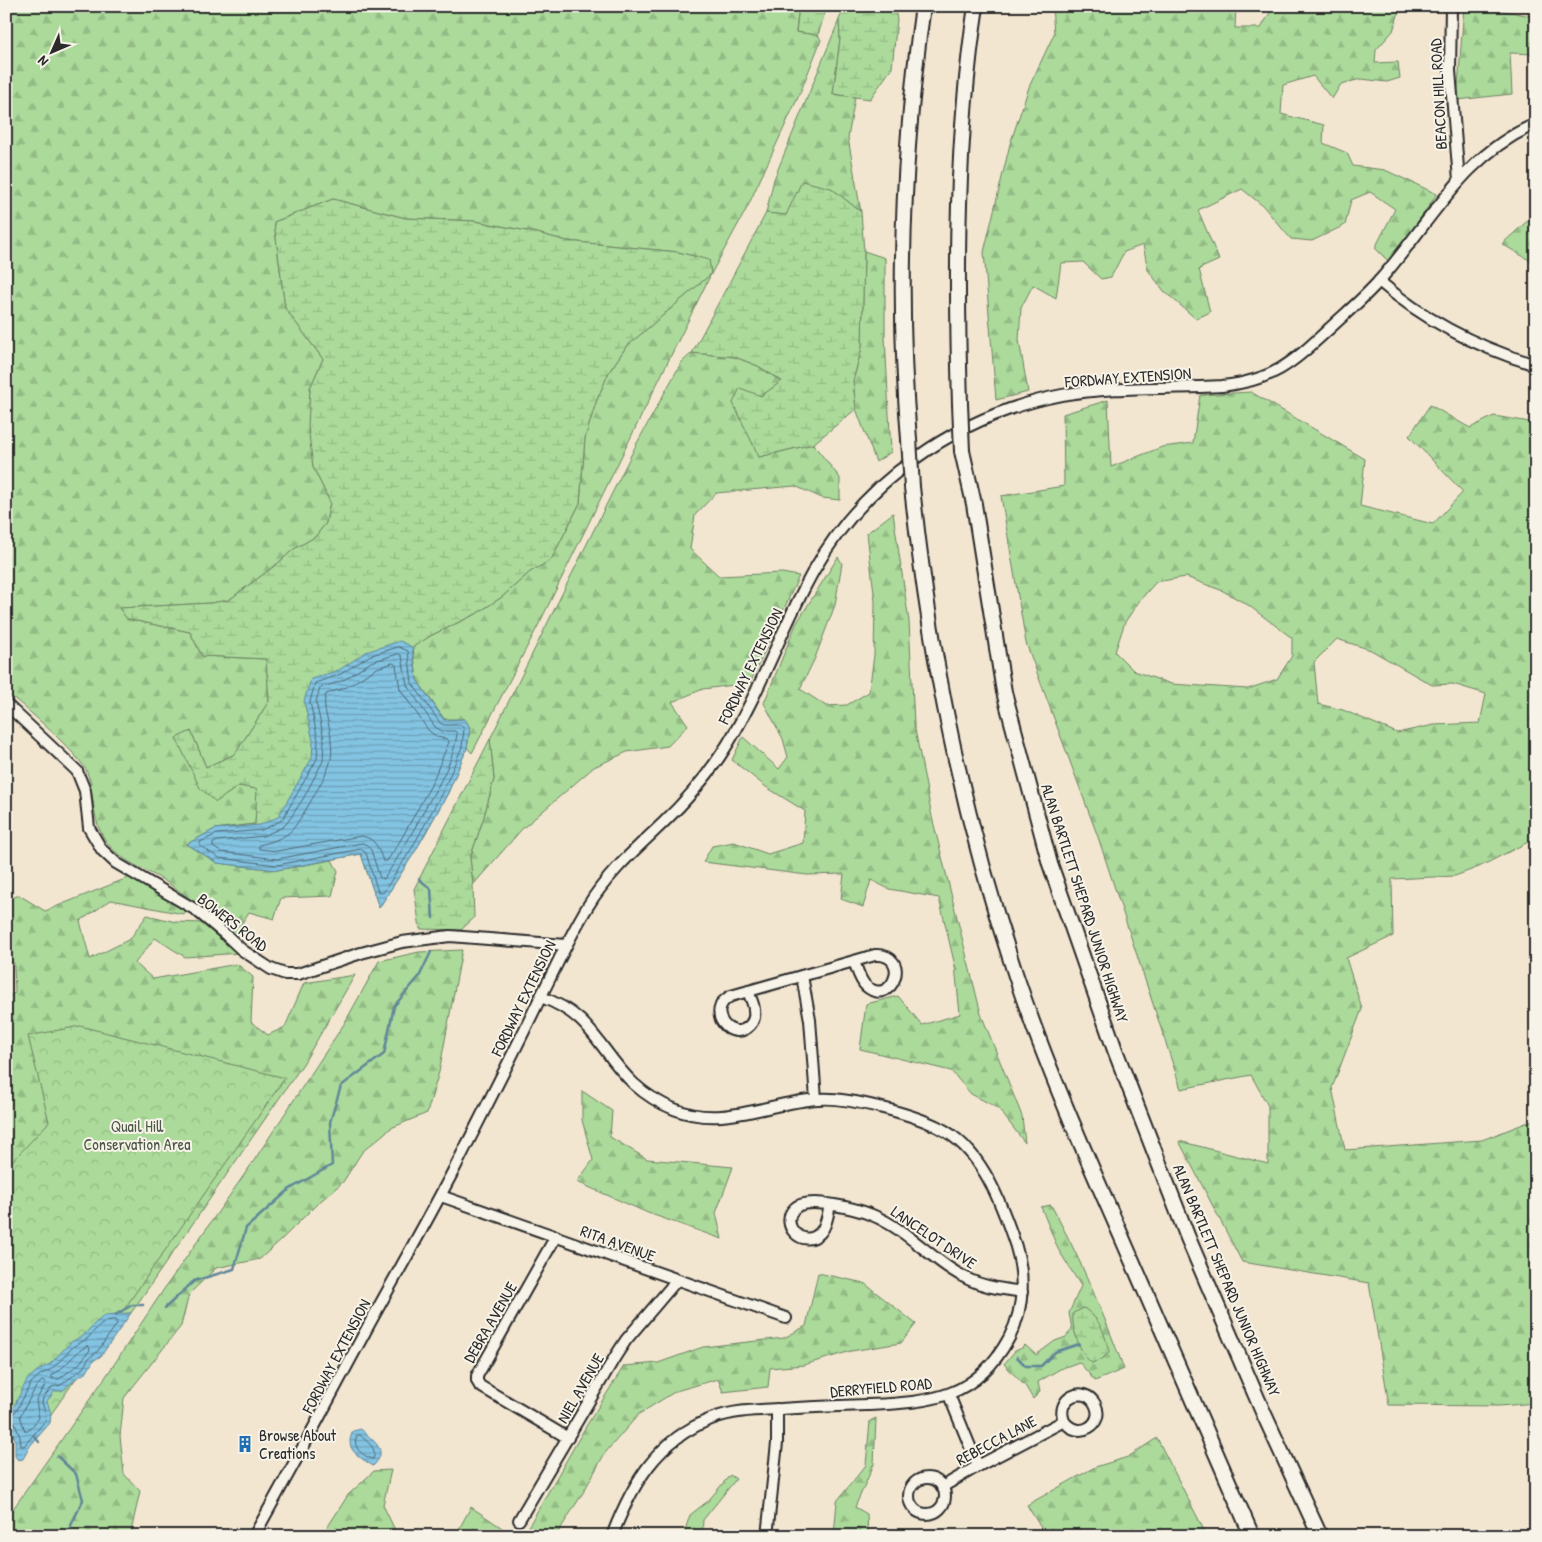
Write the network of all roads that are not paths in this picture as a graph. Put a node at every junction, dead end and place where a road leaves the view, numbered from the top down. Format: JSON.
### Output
{"nodes":[{"id":1,"x":923,"y":6,"type":"edge"},
{"id":2,"x":976,"y":6,"type":"edge"},
{"id":3,"x":1451,"y":6,"type":"edge"},
{"id":4,"x":1536,"y":124,"type":"edge"},
{"id":5,"x":1458,"y":180,"type":"junction"},
{"id":6,"x":1379,"y":281,"type":"junction"},
{"id":7,"x":1536,"y":365,"type":"edge"},
{"id":8,"x":6,"y":704,"type":"edge"},
{"id":9,"x":566,"y":945,"type":"junction"},
{"id":10,"x":854,"y":961,"type":"dead end"},
{"id":11,"x":802,"y":976,"type":"junction"},
{"id":12,"x":748,"y":991,"type":"dead end"},
{"id":13,"x":541,"y":997,"type":"junction"},
{"id":14,"x":816,"y":1099,"type":"junction"},
{"id":15,"x":441,"y":1196,"type":"junction"},
{"id":16,"x":830,"y":1205,"type":"dead end"},
{"id":17,"x":556,"y":1236,"type":"junction"},
{"id":18,"x":677,"y":1280,"type":"junction"},
{"id":19,"x":1022,"y":1292,"type":"junction"},
{"id":20,"x":786,"y":1318,"type":"dead end"},
{"id":21,"x":949,"y":1395,"type":"junction"},
{"id":22,"x":777,"y":1409,"type":"junction"},
{"id":23,"x":1064,"y":1421,"type":"dead end"},
{"id":24,"x":568,"y":1438,"type":"junction"},
{"id":25,"x":978,"y":1466,"type":"junction"},
{"id":26,"x":942,"y":1487,"type":"dead end"},
{"id":27,"x":518,"y":1520,"type":"dead end"},
{"id":28,"x":254,"y":1536,"type":"edge"},
{"id":29,"x":612,"y":1536,"type":"edge"},
{"id":30,"x":767,"y":1536,"type":"edge"},
{"id":31,"x":1252,"y":1536,"type":"edge"},
{"id":32,"x":1320,"y":1536,"type":"edge"}],
"edges":[{"from":1,"to":31,"type":"highway","bridge":true},
{"from":2,"to":32,"type":"highway","name":"ALAN BARTLETT SHEPARD JUNIOR HIGHWAY","bridge":true},
{"from":3,"to":5,"type":"street","name":"BEACON HILL ROAD"},
{"from":4,"to":5,"type":"street","name":"FORDWAY EXTENSION"},
{"from":5,"to":6,"type":"street","name":"FORDWAY EXTENSION"},
{"from":6,"to":7,"type":"street"},
{"from":6,"to":9,"type":"street","name":"FORDWAY EXTENSION"},
{"from":8,"to":9,"type":"street","name":"BOWERS ROAD"},
{"from":9,"to":13,"type":"street","name":"FORDWAY EXTENSION"},
{"from":10,"to":11,"type":"street"},
{"from":11,"to":12,"type":"street"},
{"from":11,"to":14,"type":"street"},
{"from":13,"to":14,"type":"street","name":"DERRYFIELD ROAD"},
{"from":13,"to":15,"type":"street","name":"FORDWAY EXTENSION"},
{"from":14,"to":19,"type":"street","name":"DERRYFIELD ROAD"},
{"from":15,"to":17,"type":"street","name":"RITA AVENUE"},
{"from":15,"to":28,"type":"street","name":"FORDWAY EXTENSION"},
{"from":16,"to":19,"type":"street","name":"LANCELOT DRIVE"},
{"from":17,"to":18,"type":"street","name":"RITA AVENUE"},
{"from":17,"to":24,"type":"street","name":"DEBRA AVENUE"},
{"from":18,"to":20,"type":"street","name":"RITA AVENUE"},
{"from":18,"to":24,"type":"street","name":"NIEL AVENUE"},
{"from":19,"to":21,"type":"street","name":"DERRYFIELD ROAD"},
{"from":21,"to":22,"type":"street","name":"DERRYFIELD ROAD"},
{"from":21,"to":25,"type":"street"},
{"from":22,"to":29,"type":"street","name":"DERRYFIELD ROAD"},
{"from":22,"to":30,"type":"street"},
{"from":23,"to":25,"type":"street","name":"REBECCA LANE"},
{"from":24,"to":27,"type":"street","name":"NIEL AVENUE"},
{"from":25,"to":26,"type":"street","name":"REBECCA LANE"}]}
